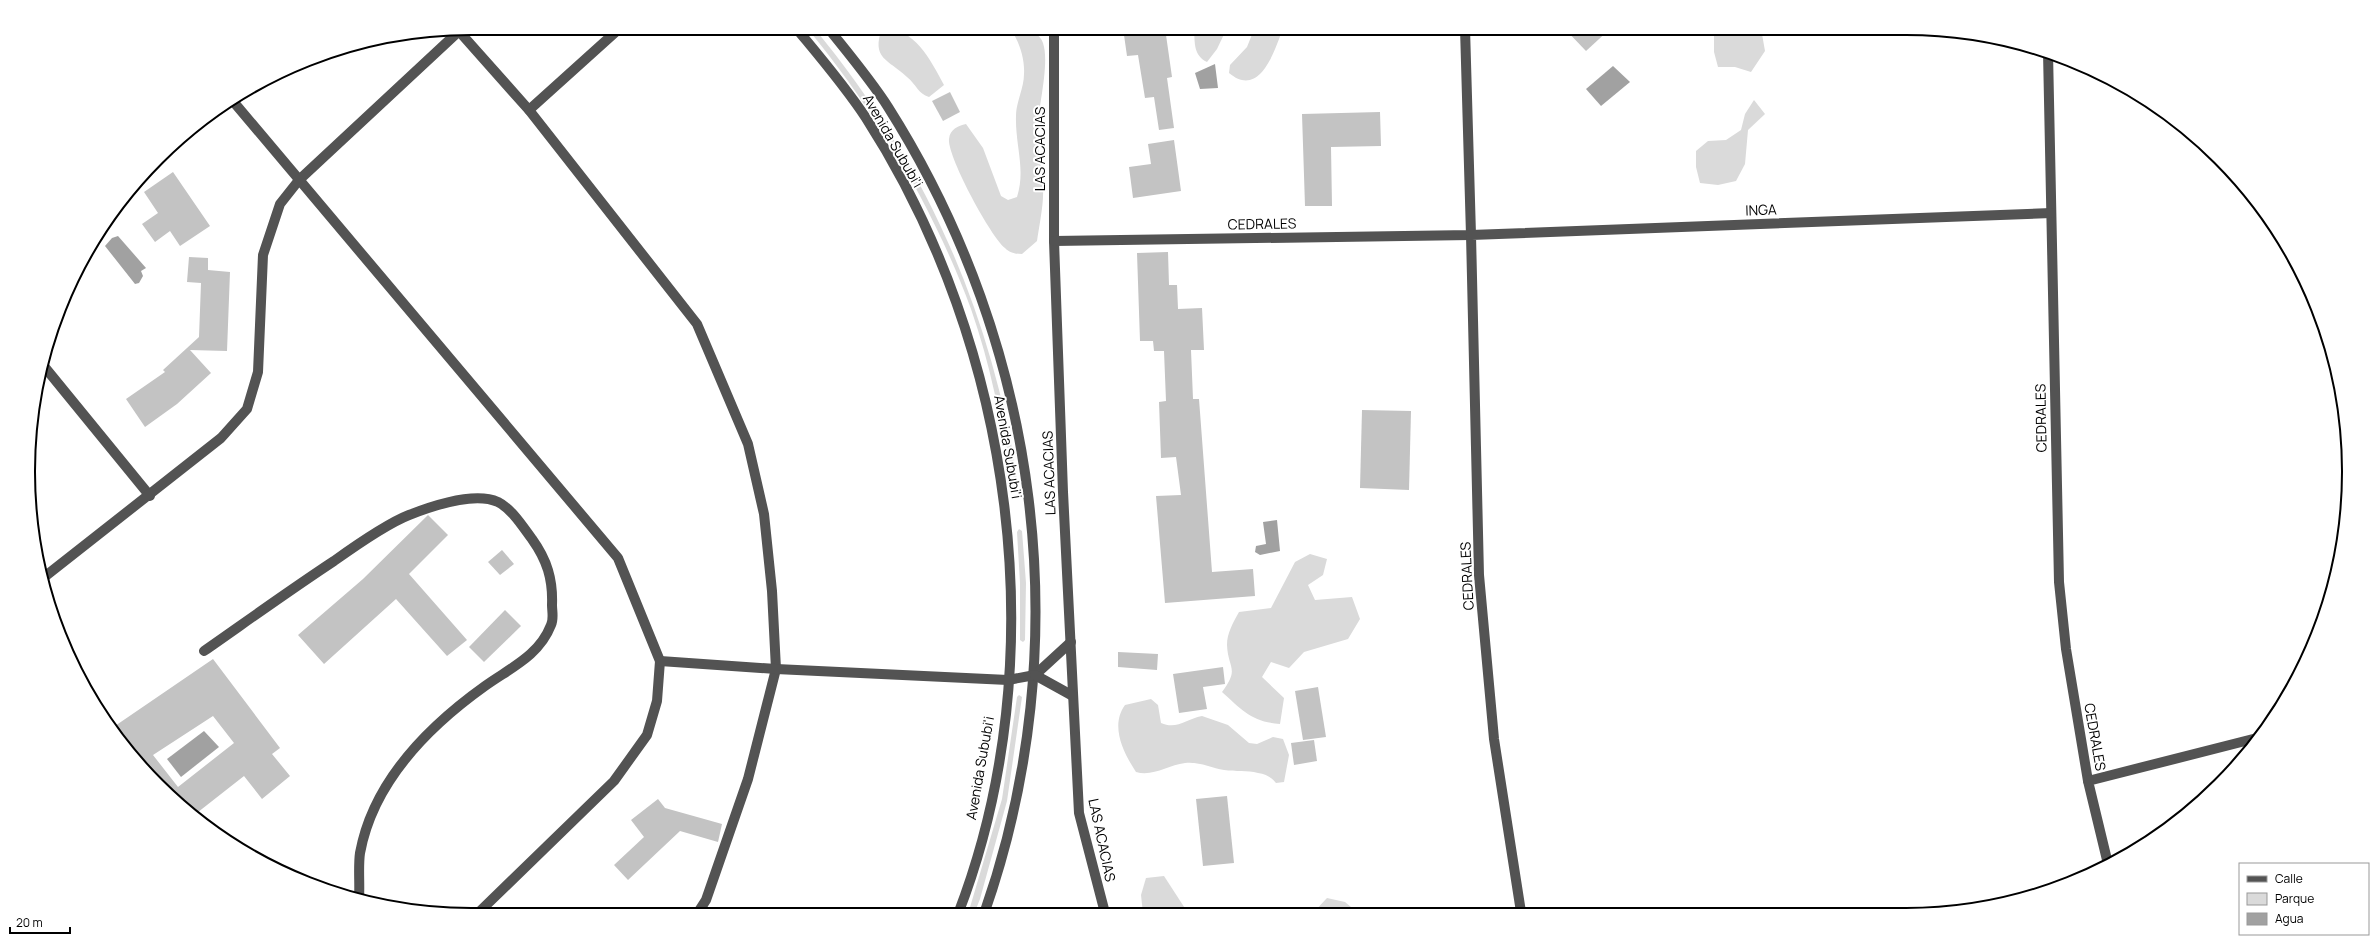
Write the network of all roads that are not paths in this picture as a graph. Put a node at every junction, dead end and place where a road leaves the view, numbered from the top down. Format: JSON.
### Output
{"nodes":[{"id":1,"x":462,"y":35,"type":"edge"},
{"id":2,"x":612,"y":35,"type":"edge"},
{"id":3,"x":802,"y":35,"type":"edge"},
{"id":4,"x":833,"y":35,"type":"edge"},
{"id":5,"x":1054,"y":35,"type":"edge"},
{"id":6,"x":1465,"y":35,"type":"edge"},
{"id":7,"x":453,"y":36,"type":"edge"},
{"id":8,"x":2048,"y":59,"type":"edge"},
{"id":9,"x":236,"y":104,"type":"edge"},
{"id":10,"x":529,"y":110,"type":"junction"},
{"id":11,"x":299,"y":180,"type":"junction"},
{"id":12,"x":2051,"y":213,"type":"junction"},
{"id":13,"x":1471,"y":235,"type":"junction"},
{"id":14,"x":1054,"y":241,"type":"junction"},
{"id":15,"x":47,"y":370,"type":"edge"},
{"id":16,"x":150,"y":496,"type":"junction"},
{"id":17,"x":48,"y":575,"type":"edge"},
{"id":18,"x":1071,"y":642,"type":"junction"},
{"id":19,"x":204,"y":651,"type":"dead end"},
{"id":20,"x":660,"y":661,"type":"junction"},
{"id":21,"x":776,"y":669,"type":"junction"},
{"id":22,"x":1035,"y":675,"type":"junction"},
{"id":23,"x":1008,"y":680,"type":"junction"},
{"id":24,"x":1073,"y":696,"type":"junction"},
{"id":25,"x":2250,"y":740,"type":"edge"},
{"id":26,"x":2088,"y":781,"type":"junction"},
{"id":27,"x":2107,"y":859,"type":"edge"},
{"id":28,"x":359,"y":893,"type":"edge"},
{"id":29,"x":483,"y":908,"type":"edge"},
{"id":30,"x":701,"y":908,"type":"edge"},
{"id":31,"x":960,"y":908,"type":"edge"},
{"id":32,"x":986,"y":908,"type":"edge"},
{"id":33,"x":1104,"y":908,"type":"edge"},
{"id":34,"x":1519,"y":908,"type":"edge"}],
"edges":[{"from":1,"to":10,"type":"street"},
{"from":2,"to":10,"type":"street"},
{"from":3,"to":23,"type":"street","name":"Avenida Sububi'i"},
{"from":4,"to":22,"type":"street","name":"Avenida Sububi'i"},
{"from":5,"to":14,"type":"street","name":"LAS ACACIAS"},
{"from":6,"to":13,"type":"street","name":"CEDRALES"},
{"from":7,"to":11,"type":"street"},
{"from":8,"to":12,"type":"street","name":"CEDRALES"},
{"from":9,"to":11,"type":"street"},
{"from":10,"to":21,"type":"street"},
{"from":11,"to":16,"type":"street"},
{"from":11,"to":20,"type":"street"},
{"from":12,"to":13,"type":"street","name":"INGA"},
{"from":12,"to":26,"type":"street","name":"CEDRALES"},
{"from":13,"to":14,"type":"street","name":"CEDRALES"},
{"from":13,"to":34,"type":"street","name":"CEDRALES"},
{"from":14,"to":18,"type":"street","name":"LAS ACACIAS"},
{"from":15,"to":16,"type":"street"},
{"from":16,"to":17,"type":"street"},
{"from":18,"to":22,"type":"street"},
{"from":18,"to":24,"type":"street","name":"LAS ACACIAS"},
{"from":19,"to":28,"type":"street"},
{"from":20,"to":21,"type":"street"},
{"from":20,"to":29,"type":"street"},
{"from":21,"to":23,"type":"street"},
{"from":21,"to":30,"type":"street"},
{"from":22,"to":23,"type":"street"},
{"from":22,"to":24,"type":"street"},
{"from":22,"to":32,"type":"street","name":"Avenida Sububi'i"},
{"from":23,"to":31,"type":"street","name":"Avenida Sububi'i"},
{"from":24,"to":33,"type":"street","name":"LAS ACACIAS"},
{"from":25,"to":26,"type":"street","name":"CEDRALES"},
{"from":26,"to":27,"type":"street","name":"CEDRALES"}]}
